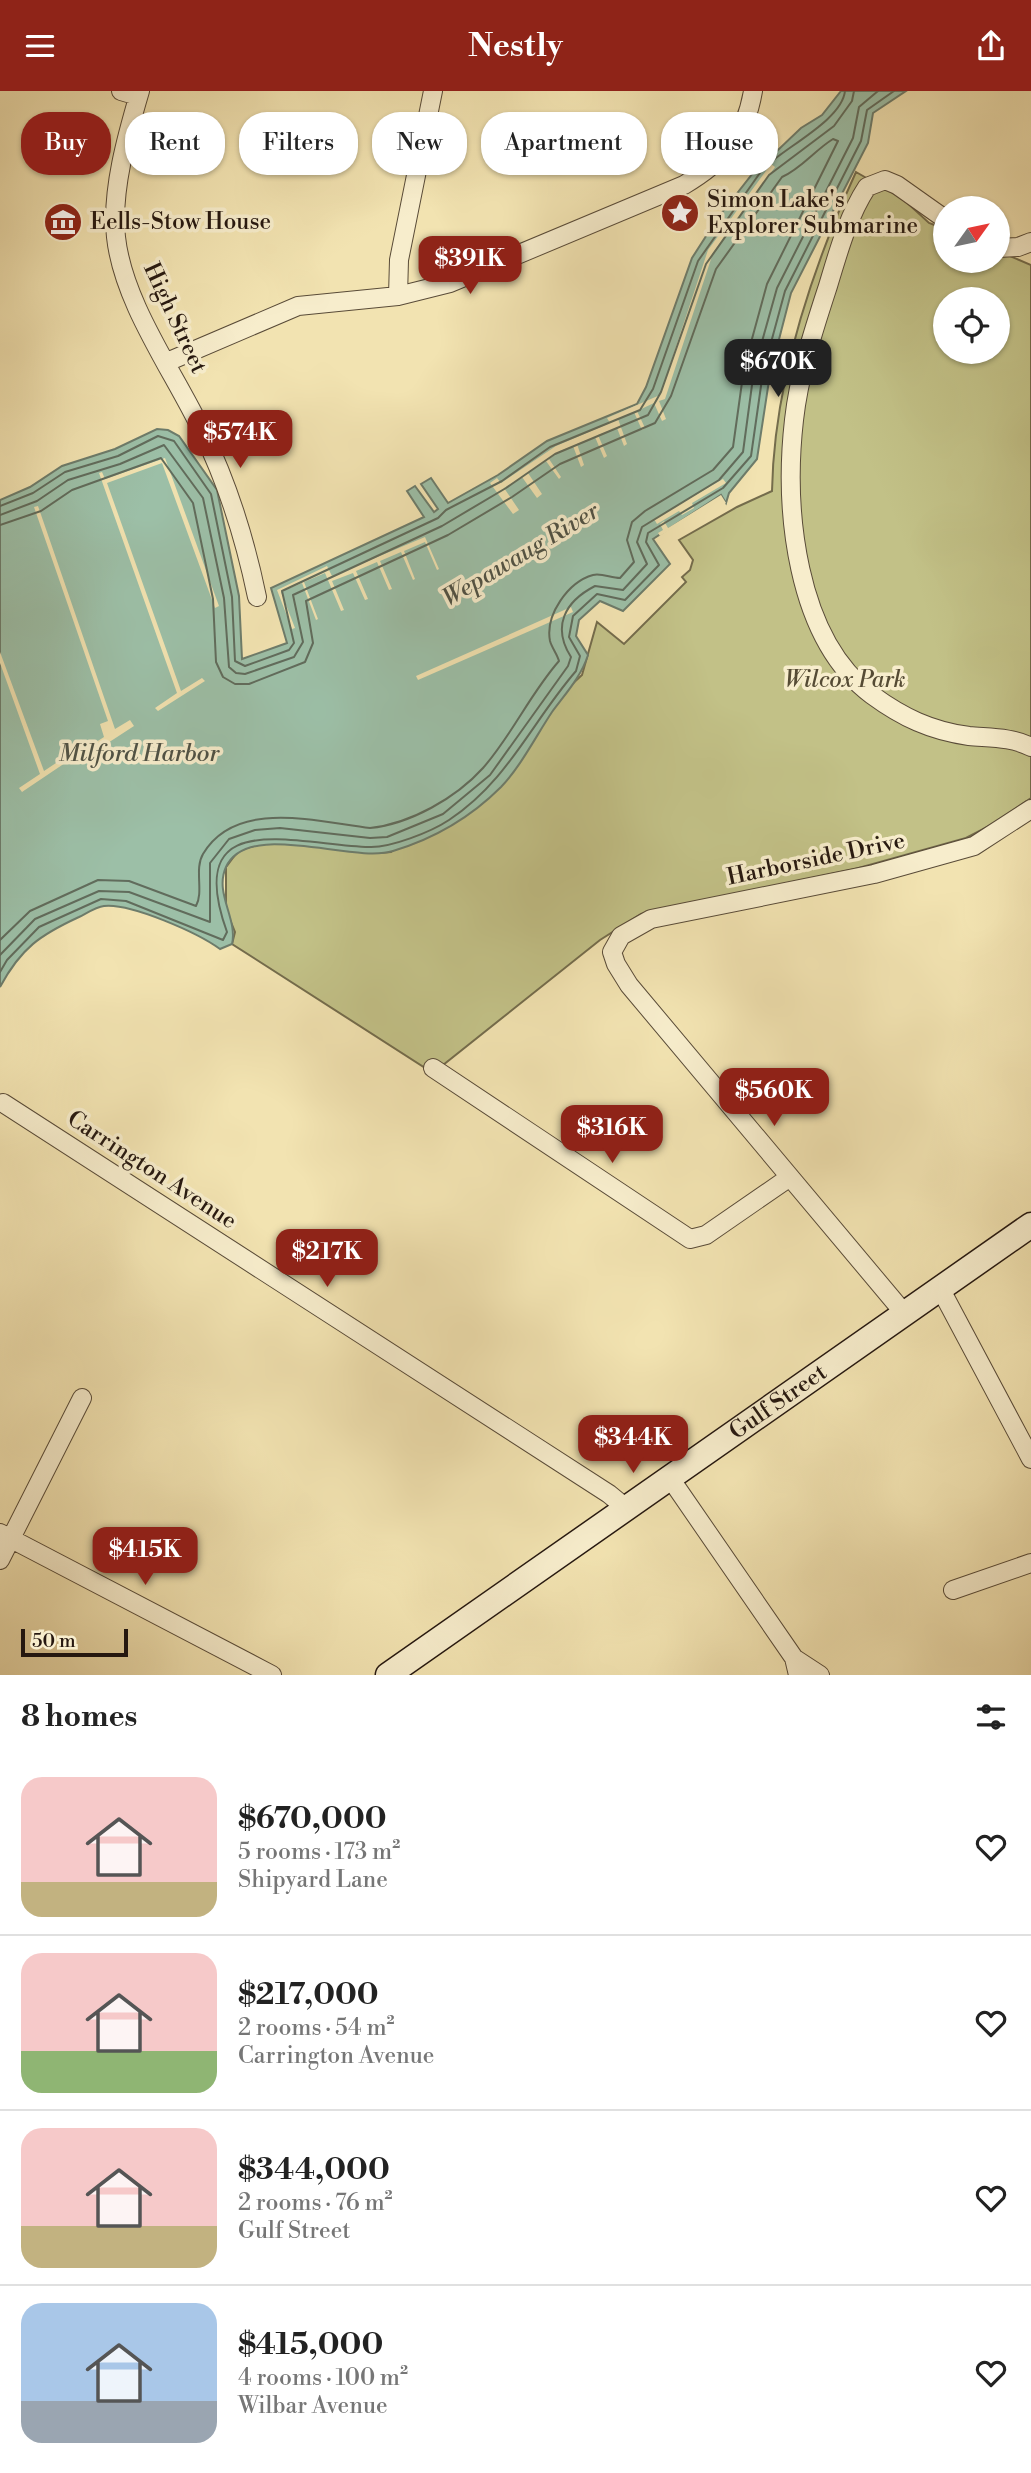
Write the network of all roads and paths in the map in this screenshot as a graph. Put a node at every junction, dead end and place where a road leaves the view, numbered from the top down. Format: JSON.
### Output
{"nodes":[{"id":1,"x":433,"y":91,"type":"edge"},
{"id":2,"x":754,"y":91,"type":"edge"},
{"id":3,"x":133,"y":93,"type":"edge"},
{"id":4,"x":933,"y":210,"type":"edge"},
{"id":5,"x":1031,"y":242,"type":"edge"},
{"id":6,"x":1010,"y":247,"type":"edge"},
{"id":7,"x":398,"y":296,"type":"junction"},
{"id":8,"x":167,"y":362,"type":"junction"},
{"id":9,"x":257,"y":597,"type":"dead end"},
{"id":10,"x":1031,"y":747,"type":"edge"},
{"id":11,"x":1031,"y":809,"type":"edge"},
{"id":12,"x":433,"y":1068,"type":"dead end"},
{"id":13,"x":3,"y":1103,"type":"dead end"},
{"id":14,"x":790,"y":1177,"type":"junction"},
{"id":15,"x":1031,"y":1225,"type":"edge"},
{"id":16,"x":940,"y":1288,"type":"junction"},
{"id":17,"x":904,"y":1313,"type":"junction"},
{"id":18,"x":82,"y":1398,"type":"dead end"},
{"id":19,"x":1031,"y":1459,"type":"edge"},
{"id":20,"x":670,"y":1478,"type":"junction"},
{"id":21,"x":626,"y":1508,"type":"junction"},
{"id":22,"x":6,"y":1536,"type":"edge"},
{"id":23,"x":0,"y":1560,"type":"edge"},
{"id":24,"x":1031,"y":1563,"type":"edge"},
{"id":25,"x":953,"y":1590,"type":"dead end"},
{"id":26,"x":796,"y":1667,"type":"edge"},
{"id":27,"x":399,"y":1672,"type":"edge"},
{"id":28,"x":272,"y":1675,"type":"edge"},
{"id":29,"x":820,"y":1675,"type":"edge"}],
"edges":[{"from":1,"to":7,"type":"street"},
{"from":2,"to":7,"type":"street"},
{"from":3,"to":8,"type":"street","name":"High Street"},
{"from":4,"to":10,"type":"street"},
{"from":5,"to":6,"type":"street"},
{"from":7,"to":8,"type":"street"},
{"from":8,"to":9,"type":"street","name":"High Street"},
{"from":11,"to":14,"type":"street","name":"Harborside Drive"},
{"from":12,"to":14,"type":"street"},
{"from":13,"to":21,"type":"street","name":"Carrington Avenue"},
{"from":14,"to":17,"type":"street"},
{"from":15,"to":16,"type":"main road","name":"Gulf Street"},
{"from":16,"to":17,"type":"main road","name":"Gulf Street"},
{"from":16,"to":19,"type":"street"},
{"from":17,"to":20,"type":"main road","name":"Gulf Street"},
{"from":18,"to":22,"type":"street"},
{"from":20,"to":21,"type":"main road","name":"Gulf Street"},
{"from":20,"to":26,"type":"street"},
{"from":21,"to":27,"type":"main road","name":"Gulf Street"},
{"from":22,"to":23,"type":"street"},
{"from":22,"to":28,"type":"street"},
{"from":24,"to":25,"type":"street"},
{"from":26,"to":29,"type":"street"}]}
